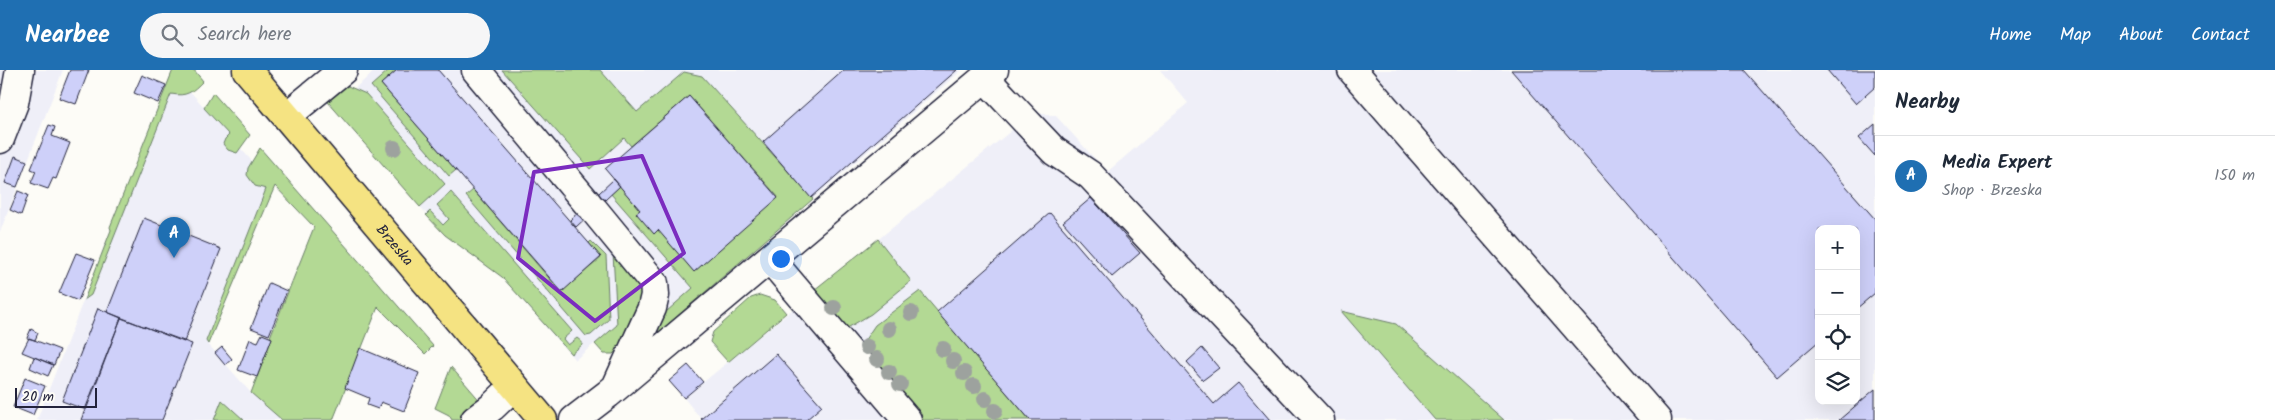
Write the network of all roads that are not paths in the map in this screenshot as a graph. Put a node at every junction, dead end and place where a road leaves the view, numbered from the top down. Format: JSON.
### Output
{"nodes":[{"id":1,"x":20,"y":70,"type":"edge"},
{"id":2,"x":343,"y":70,"type":"edge"},
{"id":3,"x":476,"y":70,"type":"edge"},
{"id":4,"x":1352,"y":70,"type":"edge"},
{"id":5,"x":255,"y":73,"type":"edge"},
{"id":6,"x":989,"y":74,"type":"edge"},
{"id":7,"x":286,"y":116,"type":"junction"},
{"id":8,"x":0,"y":139,"type":"edge"},
{"id":9,"x":770,"y":259,"type":"junction"},
{"id":10,"x":514,"y":386,"type":"junction"},
{"id":11,"x":615,"y":388,"type":"junction"},
{"id":12,"x":475,"y":420,"type":"edge"},
{"id":13,"x":543,"y":420,"type":"edge"},
{"id":14,"x":574,"y":420,"type":"edge"},
{"id":15,"x":907,"y":420,"type":"edge"},
{"id":16,"x":1320,"y":420,"type":"edge"},
{"id":17,"x":1657,"y":420,"type":"edge"}],
"edges":[{"from":1,"to":8,"type":"lane"},
{"from":2,"to":7,"type":"lane"},
{"from":3,"to":11,"type":"lane"},
{"from":4,"to":17,"type":"lane"},
{"from":5,"to":7,"type":"main road","name":"Brzeska"},
{"from":6,"to":9,"type":"lane"},
{"from":6,"to":16,"type":"lane"},
{"from":7,"to":10,"type":"main road","name":"Brzeska"},
{"from":9,"to":11,"type":"lane"},
{"from":9,"to":15,"type":"lane"},
{"from":10,"to":12,"type":"lane"},
{"from":10,"to":13,"type":"main road","name":"Brzeska"},
{"from":11,"to":14,"type":"lane"}]}
